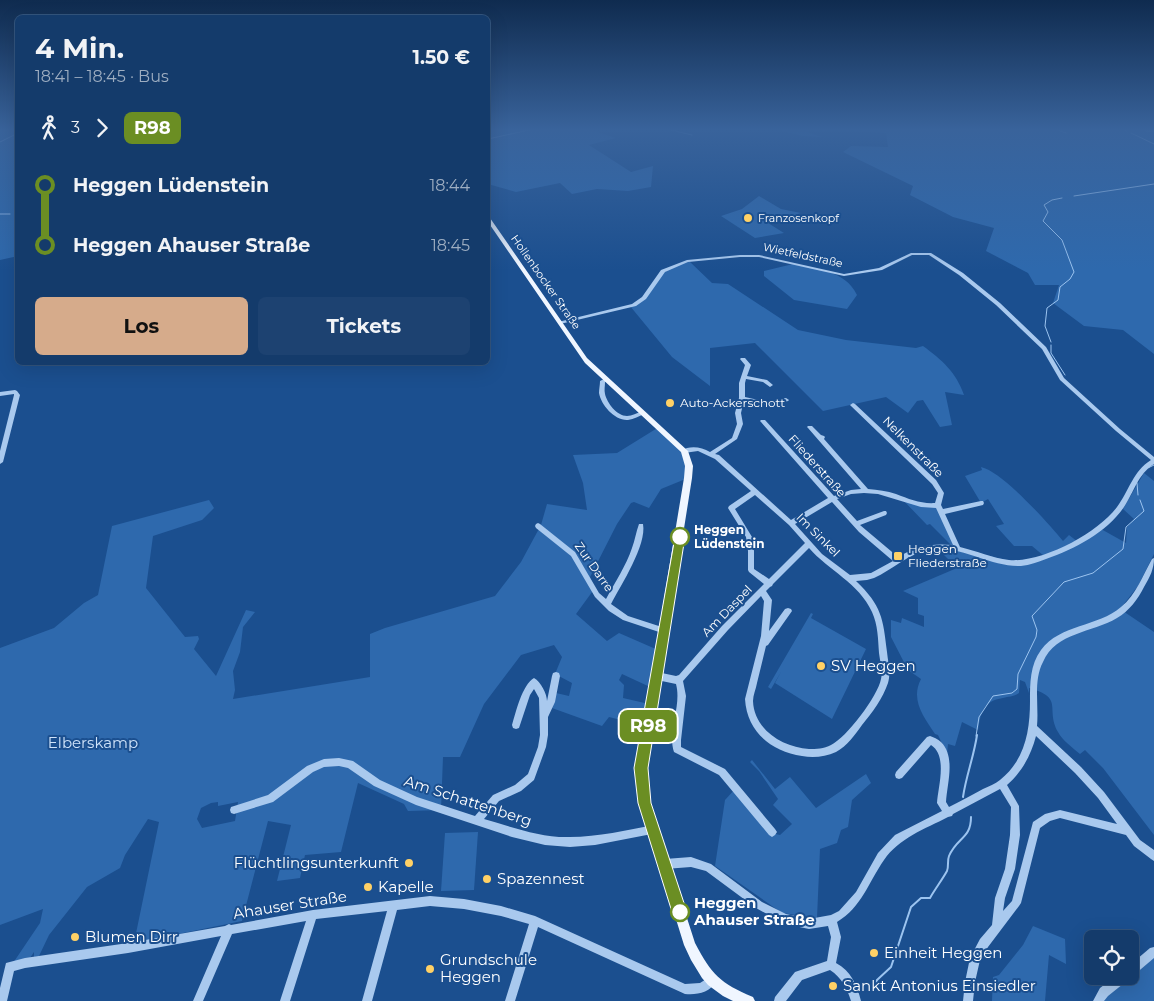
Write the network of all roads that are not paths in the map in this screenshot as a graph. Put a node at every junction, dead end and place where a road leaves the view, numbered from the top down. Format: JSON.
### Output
{"nodes":[{"id":1,"x":490,"y":222,"type":"edge"},
{"id":2,"x":560,"y":323,"type":"junction"},
{"id":3,"x":743,"y":359,"type":"dead end"},
{"id":4,"x":744,"y":377,"type":"junction"},
{"id":5,"x":604,"y":378,"type":"junction"},
{"id":6,"x":770,"y":385,"type":"dead end"},
{"id":7,"x":0,"y":394,"type":"edge"},
{"id":8,"x":742,"y":398,"type":"junction"},
{"id":9,"x":786,"y":400,"type":"dead end"},
{"id":10,"x":854,"y":404,"type":"dead end"},
{"id":11,"x":642,"y":413,"type":"junction"},
{"id":12,"x":763,"y":422,"type":"dead end"},
{"id":13,"x":810,"y":427,"type":"dead end"},
{"id":14,"x":684,"y":451,"type":"junction"},
{"id":15,"x":711,"y":454,"type":"junction"},
{"id":16,"x":1154,"y":460,"type":"edge"},
{"id":17,"x":0,"y":462,"type":"edge"},
{"id":18,"x":865,"y":489,"type":"junction"},
{"id":19,"x":756,"y":491,"type":"junction"},
{"id":20,"x":832,"y":499,"type":"junction"},
{"id":21,"x":981,"y":503,"type":"dead end"},
{"id":22,"x":938,"y":505,"type":"junction"},
{"id":23,"x":943,"y":512,"type":"junction"},
{"id":24,"x":884,"y":513,"type":"dead end"},
{"id":25,"x":791,"y":523,"type":"junction"},
{"id":26,"x":855,"y":524,"type":"junction"},
{"id":27,"x":538,"y":526,"type":"dead end"},
{"id":28,"x":641,"y":526,"type":"dead end"},
{"id":29,"x":808,"y":544,"type":"junction"},
{"id":30,"x":958,"y":548,"type":"junction"},
{"id":31,"x":898,"y":561,"type":"junction"},
{"id":32,"x":1154,"y":561,"type":"edge"},
{"id":33,"x":849,"y":578,"type":"junction"},
{"id":34,"x":770,"y":584,"type":"junction"},
{"id":35,"x":762,"y":592,"type":"junction"},
{"id":36,"x":606,"y":604,"type":"junction"},
{"id":37,"x":788,"y":611,"type":"dead end"},
{"id":38,"x":664,"y":631,"type":"junction"},
{"id":39,"x":763,"y":646,"type":"junction"},
{"id":40,"x":556,"y":676,"type":"dead end"},
{"id":41,"x":657,"y":676,"type":"junction"},
{"id":42,"x":679,"y":679,"type":"junction"},
{"id":43,"x":543,"y":717,"type":"junction"},
{"id":44,"x":516,"y":724,"type":"dead end"},
{"id":45,"x":1033,"y":728,"type":"junction"},
{"id":46,"x":899,"y":775,"type":"dead end"},
{"id":47,"x":1002,"y":784,"type":"junction"},
{"id":48,"x":234,"y":810,"type":"dead end"},
{"id":49,"x":949,"y":813,"type":"junction"},
{"id":50,"x":477,"y":820,"type":"junction"},
{"id":51,"x":654,"y":830,"type":"junction"},
{"id":52,"x":1127,"y":831,"type":"junction"},
{"id":53,"x":772,"y":832,"type":"dead end"},
{"id":54,"x":1154,"y":856,"type":"edge"},
{"id":55,"x":664,"y":864,"type":"junction"},
{"id":56,"x":393,"y":906,"type":"junction"},
{"id":57,"x":313,"y":915,"type":"junction"},
{"id":58,"x":832,"y":920,"type":"junction"},
{"id":59,"x":535,"y":921,"type":"junction"},
{"id":60,"x":998,"y":925,"type":"junction"},
{"id":61,"x":229,"y":929,"type":"junction"},
{"id":62,"x":1154,"y":952,"type":"edge"},
{"id":63,"x":1139,"y":964,"type":"edge"},
{"id":64,"x":831,"y":965,"type":"junction"},
{"id":65,"x":711,"y":981,"type":"junction"},
{"id":66,"x":1113,"y":985,"type":"edge"},
{"id":67,"x":2,"y":1001,"type":"edge"},
{"id":68,"x":198,"y":1001,"type":"edge"},
{"id":69,"x":285,"y":1001,"type":"edge"},
{"id":70,"x":368,"y":1001,"type":"edge"},
{"id":71,"x":510,"y":1001,"type":"edge"},
{"id":72,"x":749,"y":1001,"type":"edge"},
{"id":73,"x":779,"y":1001,"type":"edge"},
{"id":74,"x":856,"y":1001,"type":"edge"},
{"id":75,"x":968,"y":1001,"type":"edge"},
{"id":76,"x":1098,"y":1001,"type":"edge"}],
"edges":[{"from":1,"to":2,"type":"main road","name":"Hollenbocker Straße"},
{"from":2,"to":5,"type":"main road","name":"Hollenbocker Straße"},
{"from":2,"to":16,"type":"street","name":"Wietfeldstraße"},
{"from":3,"to":4,"type":"street"},
{"from":4,"to":6,"type":"street"},
{"from":4,"to":8,"type":"street"},
{"from":5,"to":11,"type":"main road","name":"Hollenbocker Straße"},
{"from":5,"to":11,"type":"street"},
{"from":7,"to":17,"type":"street"},
{"from":8,"to":9,"type":"street"},
{"from":8,"to":15,"type":"street"},
{"from":10,"to":22,"type":"street","name":"Nelkenstraße"},
{"from":11,"to":14,"type":"main road","name":"Hollenbocker Straße"},
{"from":12,"to":20,"type":"street","name":"Fliederstraße"},
{"from":13,"to":18,"type":"street"},
{"from":14,"to":15,"type":"street"},
{"from":14,"to":38,"type":"main road"},
{"from":15,"to":19,"type":"street","name":"Im Sinkel"},
{"from":16,"to":30,"type":"street"},
{"from":18,"to":20,"type":"street"},
{"from":18,"to":22,"type":"street"},
{"from":19,"to":25,"type":"street","name":"Im Sinkel"},
{"from":19,"to":34,"type":"street"},
{"from":20,"to":25,"type":"street"},
{"from":20,"to":26,"type":"street","name":"Fliederstraße"},
{"from":21,"to":23,"type":"street"},
{"from":22,"to":23,"type":"street"},
{"from":23,"to":30,"type":"street"},
{"from":24,"to":26,"type":"street"},
{"from":25,"to":29,"type":"street","name":"Im Sinkel"},
{"from":26,"to":31,"type":"street","name":"Fliederstraße"},
{"from":27,"to":36,"type":"street","name":"Zur Darre"},
{"from":28,"to":36,"type":"street","name":"Zur Darre"},
{"from":29,"to":33,"type":"street","name":"Im Sinkel"},
{"from":29,"to":34,"type":"street","name":"Am Daspel"},
{"from":30,"to":31,"type":"street"},
{"from":31,"to":33,"type":"street"},
{"from":32,"to":45,"type":"street"},
{"from":33,"to":39,"type":"street","name":"Im Sinkel"},
{"from":34,"to":35,"type":"street","name":"Am Daspel"},
{"from":35,"to":39,"type":"street"},
{"from":35,"to":42,"type":"street","name":"Am Daspel"},
{"from":36,"to":38,"type":"street","name":"Zur Darre"},
{"from":37,"to":39,"type":"street"},
{"from":38,"to":41,"type":"main road"},
{"from":40,"to":43,"type":"street"},
{"from":41,"to":42,"type":"street"},
{"from":41,"to":51,"type":"main road"},
{"from":42,"to":53,"type":"street"},
{"from":43,"to":44,"type":"street"},
{"from":43,"to":50,"type":"street"},
{"from":45,"to":47,"type":"street"},
{"from":45,"to":52,"type":"street"},
{"from":46,"to":49,"type":"street"},
{"from":47,"to":49,"type":"street"},
{"from":47,"to":60,"type":"street"},
{"from":48,"to":50,"type":"street","name":"Am Schattenberg"},
{"from":49,"to":58,"type":"street"},
{"from":50,"to":51,"type":"street","name":"Am Schattenberg"},
{"from":51,"to":55,"type":"main road"},
{"from":52,"to":54,"type":"street"},
{"from":52,"to":60,"type":"street"},
{"from":55,"to":58,"type":"street"},
{"from":55,"to":65,"type":"main road"},
{"from":56,"to":57,"type":"street","name":"Ahauser Straße"},
{"from":56,"to":59,"type":"street","name":"Ahauser Straße"},
{"from":56,"to":70,"type":"street"},
{"from":57,"to":61,"type":"street","name":"Ahauser Straße"},
{"from":57,"to":69,"type":"street"},
{"from":58,"to":64,"type":"street"},
{"from":59,"to":65,"type":"street","name":"Ahauser Straße"},
{"from":59,"to":71,"type":"street"},
{"from":60,"to":75,"type":"street"},
{"from":61,"to":67,"type":"street","name":"Ahauser Straße"},
{"from":61,"to":68,"type":"street"},
{"from":62,"to":63,"type":"street"},
{"from":64,"to":73,"type":"street"},
{"from":64,"to":74,"type":"street"},
{"from":65,"to":72,"type":"main road"},
{"from":66,"to":76,"type":"street"}]}
